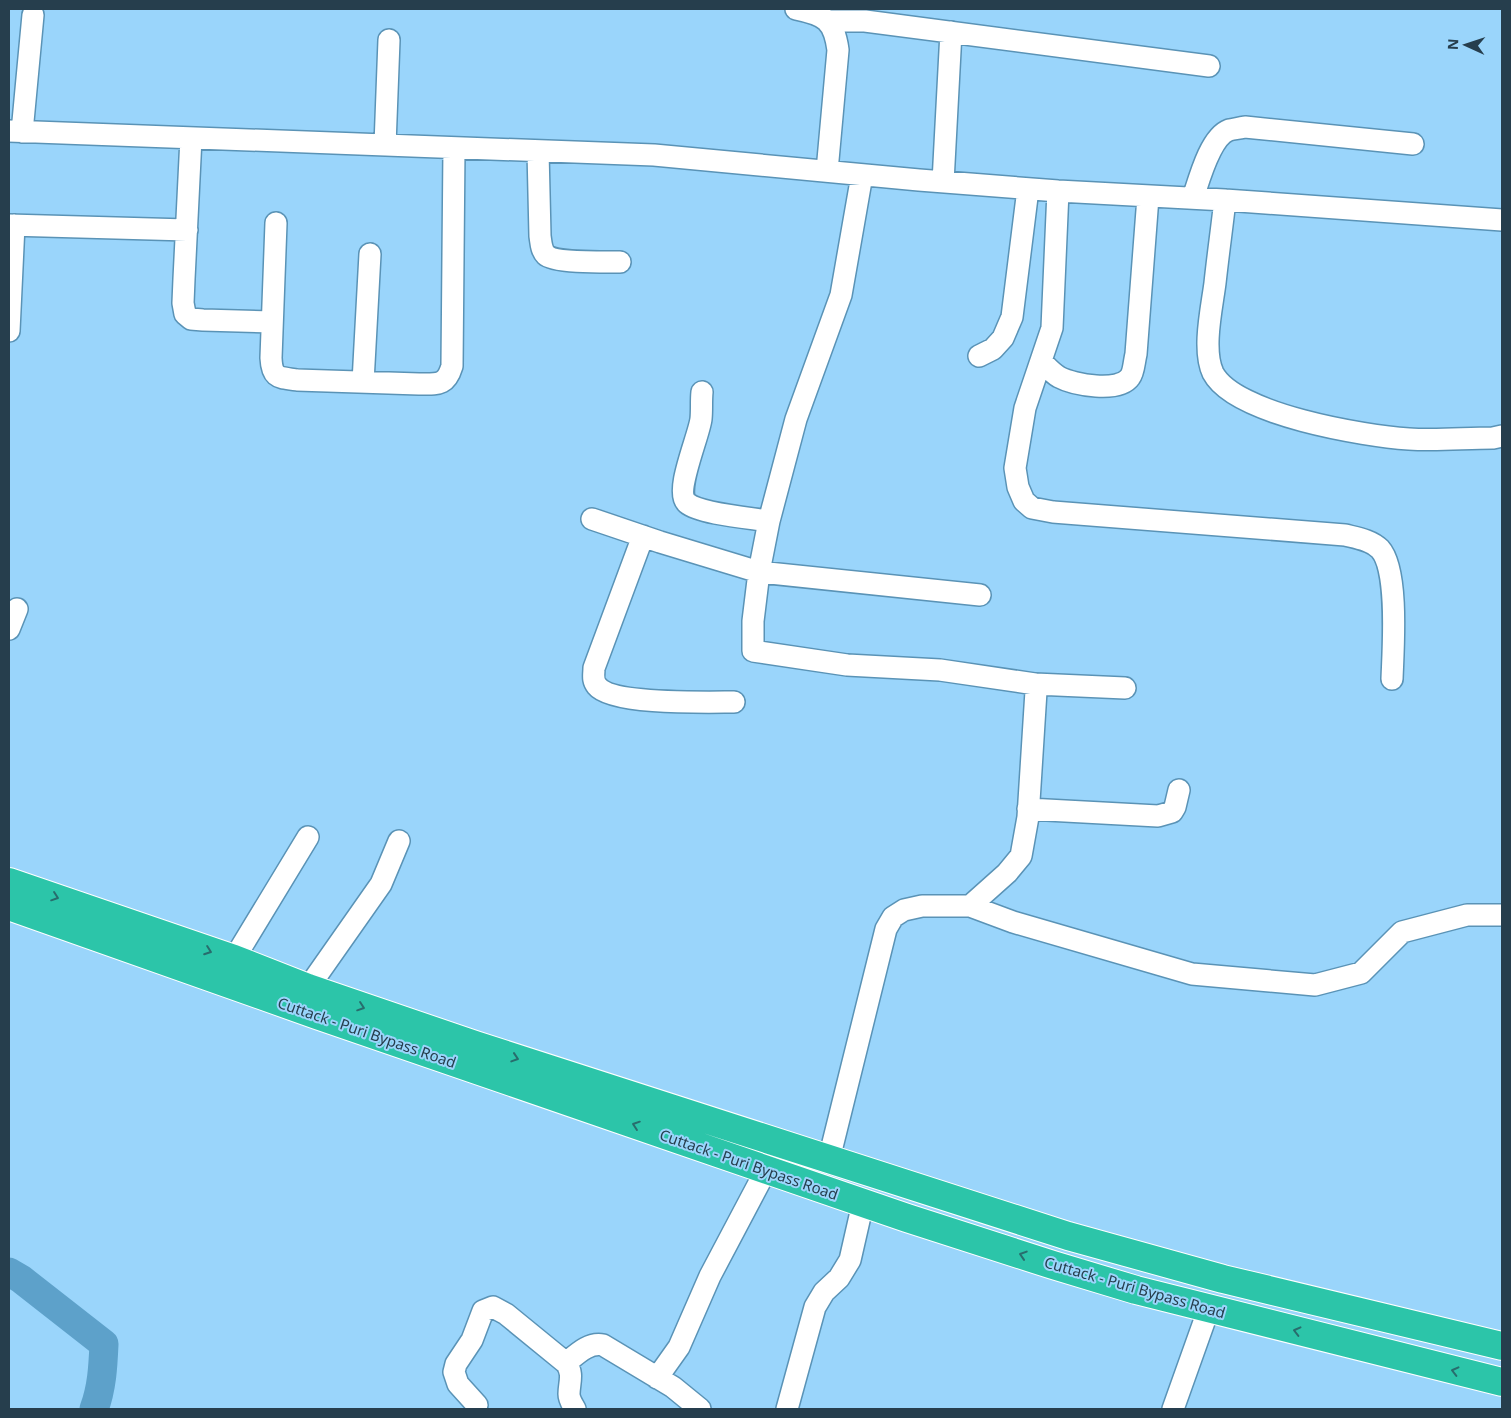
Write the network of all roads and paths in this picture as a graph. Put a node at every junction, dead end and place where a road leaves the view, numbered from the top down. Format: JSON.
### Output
{"nodes":[{"id":1,"x":796,"y":9,"type":"edge"},
{"id":2,"x":33,"y":15,"type":"dead end"},
{"id":3,"x":828,"y":21,"type":"junction"},
{"id":4,"x":950,"y":32,"type":"junction"},
{"id":5,"x":389,"y":40,"type":"dead end"},
{"id":6,"x":1208,"y":66,"type":"dead end"},
{"id":7,"x":16,"y":132,"type":"edge"},
{"id":8,"x":191,"y":138,"type":"junction"},
{"id":9,"x":1413,"y":144,"type":"dead end"},
{"id":10,"x":385,"y":145,"type":"junction"},
{"id":11,"x":454,"y":148,"type":"junction"},
{"id":12,"x":538,"y":151,"type":"junction"},
{"id":13,"x":828,"y":171,"type":"junction"},
{"id":14,"x":862,"y":175,"type":"junction"},
{"id":15,"x":943,"y":182,"type":"junction"},
{"id":16,"x":1028,"y":189,"type":"junction"},
{"id":17,"x":1058,"y":191,"type":"junction"},
{"id":18,"x":1148,"y":197,"type":"junction"},
{"id":19,"x":1193,"y":198,"type":"junction"},
{"id":20,"x":1225,"y":200,"type":"junction"},
{"id":21,"x":1502,"y":220,"type":"edge"},
{"id":22,"x":276,"y":223,"type":"dead end"},
{"id":23,"x":11,"y":225,"type":"edge"},
{"id":24,"x":187,"y":230,"type":"junction"},
{"id":25,"x":370,"y":254,"type":"dead end"},
{"id":26,"x":620,"y":262,"type":"dead end"},
{"id":27,"x":272,"y":322,"type":"junction"},
{"id":28,"x":9,"y":331,"type":"edge"},
{"id":29,"x":979,"y":356,"type":"dead end"},
{"id":30,"x":1041,"y":361,"type":"junction"},
{"id":31,"x":363,"y":382,"type":"junction"},
{"id":32,"x":702,"y":392,"type":"dead end"},
{"id":33,"x":1502,"y":436,"type":"edge"},
{"id":34,"x":592,"y":519,"type":"dead end"},
{"id":35,"x":769,"y":521,"type":"junction"},
{"id":36,"x":643,"y":536,"type":"junction"},
{"id":37,"x":759,"y":572,"type":"junction"},
{"id":38,"x":980,"y":595,"type":"dead end"},
{"id":39,"x":17,"y":610,"type":"dead end"},
{"id":40,"x":9,"y":629,"type":"edge"},
{"id":41,"x":1392,"y":679,"type":"dead end"},
{"id":42,"x":1035,"y":684,"type":"junction"},
{"id":43,"x":1124,"y":688,"type":"dead end"},
{"id":44,"x":734,"y":702,"type":"dead end"},
{"id":45,"x":1179,"y":790,"type":"dead end"},
{"id":46,"x":1028,"y":809,"type":"junction"},
{"id":47,"x":308,"y":837,"type":"dead end"},
{"id":48,"x":399,"y":841,"type":"dead end"},
{"id":49,"x":9,"y":882,"type":"edge"},
{"id":50,"x":9,"y":906,"type":"edge"},
{"id":51,"x":970,"y":906,"type":"junction"},
{"id":52,"x":1502,"y":915,"type":"edge"},
{"id":53,"x":234,"y":959,"type":"junction"},
{"id":54,"x":308,"y":988,"type":"junction"},
{"id":55,"x":829,"y":1159,"type":"junction"},
{"id":56,"x":766,"y":1170,"type":"junction"},
{"id":57,"x":863,"y":1203,"type":"junction"},
{"id":58,"x":1209,"y":1308,"type":"junction"},
{"id":59,"x":1502,"y":1346,"type":"edge"},
{"id":60,"x":566,"y":1363,"type":"junction"},
{"id":61,"x":657,"y":1378,"type":"junction"},
{"id":62,"x":1502,"y":1382,"type":"edge"},
{"id":63,"x":476,"y":1405,"type":"dead end"},
{"id":64,"x":575,"y":1409,"type":"edge"},
{"id":65,"x":700,"y":1409,"type":"edge"},
{"id":66,"x":787,"y":1409,"type":"edge"},
{"id":67,"x":1173,"y":1409,"type":"edge"}],
"edges":[{"from":1,"to":3,"type":"street"},
{"from":2,"to":7,"type":"street"},
{"from":3,"to":4,"type":"street"},
{"from":3,"to":13,"type":"street"},
{"from":4,"to":6,"type":"street"},
{"from":4,"to":15,"type":"street"},
{"from":5,"to":10,"type":"street"},
{"from":7,"to":8,"type":"street"},
{"from":8,"to":10,"type":"street"},
{"from":8,"to":24,"type":"street"},
{"from":9,"to":19,"type":"street"},
{"from":10,"to":11,"type":"street"},
{"from":11,"to":12,"type":"street"},
{"from":11,"to":31,"type":"street"},
{"from":12,"to":13,"type":"street"},
{"from":12,"to":26,"type":"street"},
{"from":13,"to":14,"type":"street"},
{"from":14,"to":15,"type":"street"},
{"from":14,"to":35,"type":"street"},
{"from":15,"to":16,"type":"street"},
{"from":16,"to":17,"type":"street"},
{"from":16,"to":29,"type":"street"},
{"from":17,"to":18,"type":"street"},
{"from":17,"to":30,"type":"street"},
{"from":18,"to":19,"type":"street"},
{"from":18,"to":30,"type":"street"},
{"from":19,"to":20,"type":"street"},
{"from":20,"to":21,"type":"street"},
{"from":20,"to":33,"type":"street"},
{"from":22,"to":27,"type":"street"},
{"from":23,"to":24,"type":"street"},
{"from":23,"to":28,"type":"street"},
{"from":24,"to":27,"type":"street"},
{"from":25,"to":31,"type":"street"},
{"from":27,"to":31,"type":"street"},
{"from":30,"to":41,"type":"street"},
{"from":32,"to":35,"type":"street"},
{"from":34,"to":36,"type":"street"},
{"from":35,"to":37,"type":"street"},
{"from":36,"to":37,"type":"street"},
{"from":36,"to":44,"type":"street"},
{"from":37,"to":38,"type":"street"},
{"from":37,"to":42,"type":"street"},
{"from":39,"to":40,"type":"street"},
{"from":42,"to":43,"type":"street"},
{"from":42,"to":46,"type":"street"},
{"from":45,"to":46,"type":"street"},
{"from":46,"to":51,"type":"street"},
{"from":47,"to":53,"type":"street"},
{"from":48,"to":54,"type":"street"},
{"from":49,"to":53,"type":"highway","name":"Cuttack - Puri Bypass Road","one_way":true},
{"from":56,"to":50,"type":"highway","name":"Cuttack - Puri Bypass Road","one_way":true},
{"from":51,"to":52,"type":"street"},
{"from":51,"to":55,"type":"street"},
{"from":53,"to":54,"type":"highway","name":"Cuttack - Puri Bypass Road"},
{"from":54,"to":55,"type":"highway","name":"Cuttack - Puri Bypass Road","one_way":true},
{"from":55,"to":59,"type":"highway","name":"Cuttack - Puri Bypass Road"},
{"from":56,"to":57,"type":"highway","name":"Cuttack - Puri Bypass Road"},
{"from":56,"to":61,"type":"street"},
{"from":58,"to":57,"type":"highway","name":"Cuttack - Puri Bypass Road","one_way":true},
{"from":57,"to":66,"type":"street"},
{"from":62,"to":58,"type":"highway","name":"Cuttack - Puri Bypass Road","one_way":true},
{"from":58,"to":67,"type":"street"},
{"from":60,"to":61,"type":"street"},
{"from":60,"to":63,"type":"street"},
{"from":60,"to":64,"type":"street"},
{"from":61,"to":65,"type":"street"}]}
